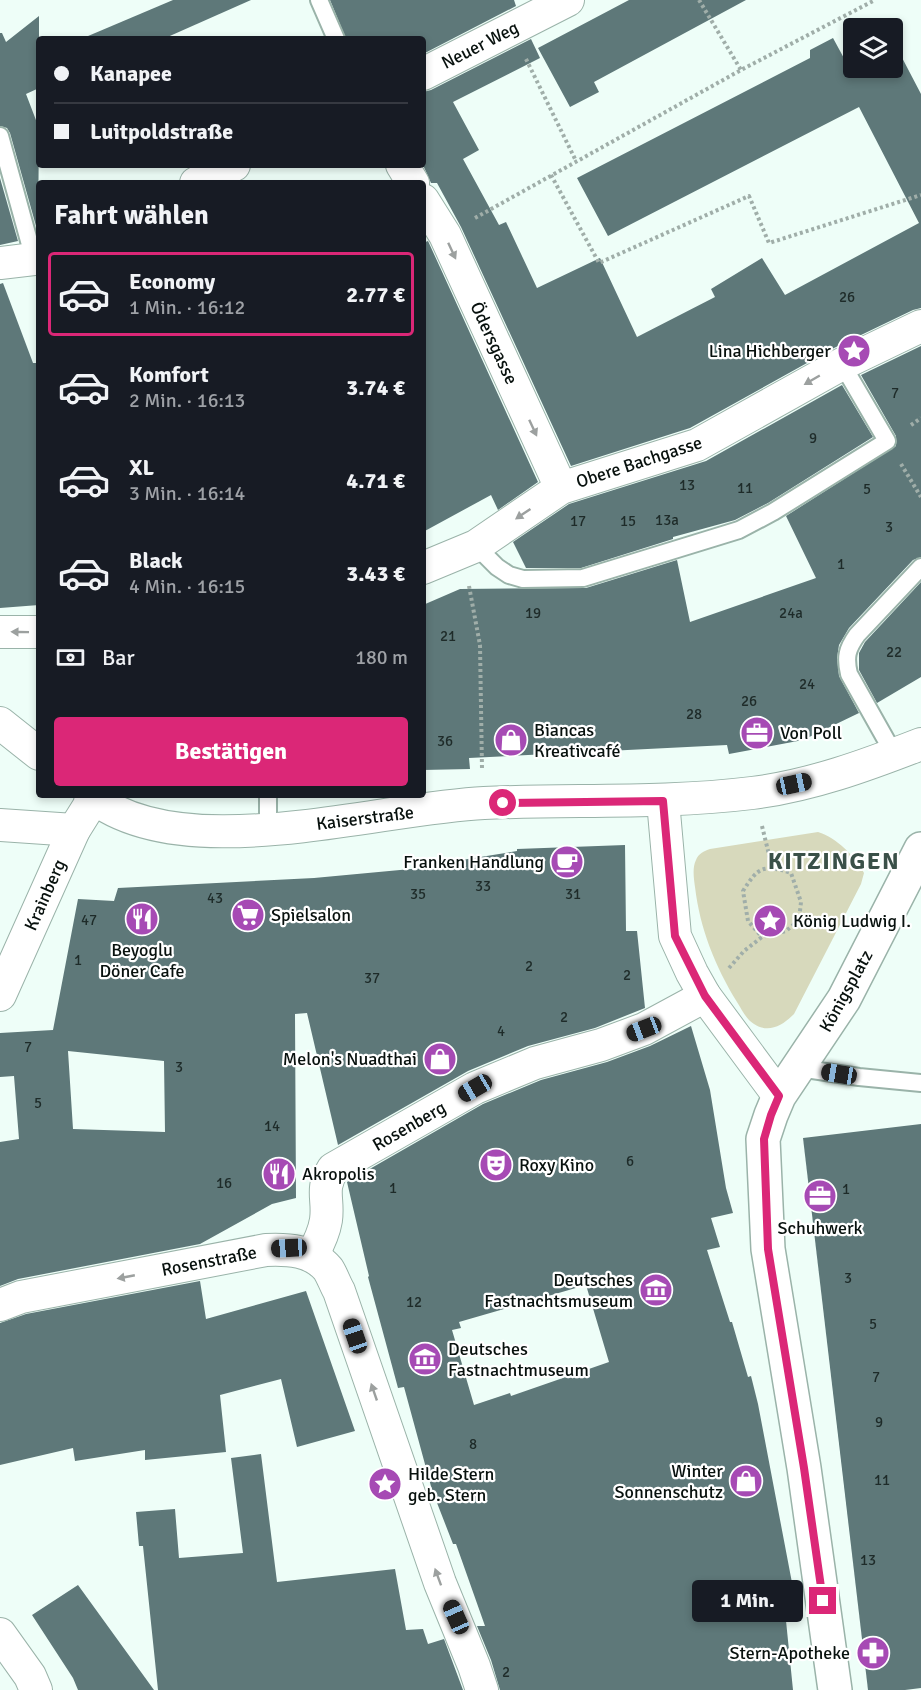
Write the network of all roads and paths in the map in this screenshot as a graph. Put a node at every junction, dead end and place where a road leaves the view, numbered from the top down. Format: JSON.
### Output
{"nodes":[{"id":1,"x":319,"y":0,"type":"edge"},
{"id":2,"x":568,"y":0,"type":"edge"},
{"id":3,"x":699,"y":0,"type":"edge"},
{"id":4,"x":875,"y":0,"type":"edge"},
{"id":5,"x":511,"y":30,"type":"junction"},
{"id":6,"x":335,"y":36,"type":"edge"},
{"id":7,"x":741,"y":70,"type":"junction"},
{"id":8,"x":426,"y":72,"type":"edge"},
{"id":9,"x":0,"y":136,"type":"edge"},
{"id":10,"x":576,"y":161,"type":"junction"},
{"id":11,"x":228,"y":168,"type":"edge"},
{"id":12,"x":551,"y":175,"type":"junction"},
{"id":13,"x":202,"y":180,"type":"edge"},
{"id":14,"x":921,"y":195,"type":"edge"},
{"id":15,"x":426,"y":205,"type":"edge"},
{"id":16,"x":445,"y":236,"type":"junction"},
{"id":17,"x":36,"y":261,"type":"edge"},
{"id":18,"x":0,"y":263,"type":"edge"},
{"id":19,"x":36,"y":264,"type":"edge"},
{"id":20,"x":921,"y":326,"type":"edge"},
{"id":21,"x":842,"y":363,"type":"junction"},
{"id":22,"x":887,"y":441,"type":"junction"},
{"id":23,"x":561,"y":488,"type":"junction"},
{"id":24,"x":921,"y":497,"type":"edge"},
{"id":25,"x":476,"y":546,"type":"junction"},
{"id":26,"x":426,"y":567,"type":"edge"},
{"id":27,"x":921,"y":567,"type":"edge"},
{"id":28,"x":470,"y":587,"type":"dead end"},
{"id":29,"x":0,"y":632,"type":"edge"},
{"id":30,"x":36,"y":632,"type":"edge"},
{"id":31,"x":0,"y":723,"type":"edge"},
{"id":32,"x":908,"y":749,"type":"edge"},
{"id":33,"x":36,"y":752,"type":"edge"},
{"id":34,"x":91,"y":798,"type":"edge"},
{"id":35,"x":94,"y":798,"type":"edge"},
{"id":36,"x":268,"y":798,"type":"edge"},
{"id":37,"x":663,"y":801,"type":"junction"},
{"id":38,"x":483,"y":803,"type":"junction"},
{"id":39,"x":0,"y":825,"type":"edge"},
{"id":40,"x":74,"y":830,"type":"junction"},
{"id":41,"x":268,"y":830,"type":"junction"},
{"id":42,"x":921,"y":849,"type":"edge"},
{"id":43,"x":762,"y":937,"type":"junction"},
{"id":44,"x":0,"y":995,"type":"edge"},
{"id":45,"x":705,"y":996,"type":"junction"},
{"id":46,"x":799,"y":1068,"type":"junction"},
{"id":47,"x":921,"y":1083,"type":"edge"},
{"id":48,"x":779,"y":1096,"type":"junction"},
{"id":49,"x":312,"y":1256,"type":"junction"},
{"id":50,"x":0,"y":1305,"type":"edge"},
{"id":51,"x":0,"y":1634,"type":"edge"},
{"id":52,"x":36,"y":1690,"type":"edge"},
{"id":53,"x":482,"y":1690,"type":"edge"},
{"id":54,"x":835,"y":1690,"type":"edge"}],
"edges":[{"from":1,"to":6,"type":"lane"},
{"from":2,"to":5,"type":"street","name":"Neuer Weg"},
{"from":3,"to":7,"type":"path"},
{"from":4,"to":7,"type":"path"},
{"from":5,"to":8,"type":"street","name":"Neuer Weg"},
{"from":5,"to":10,"type":"path"},
{"from":7,"to":10,"type":"path"},
{"from":9,"to":17,"type":"lane"},
{"from":10,"to":12,"type":"path"},
{"from":11,"to":13,"type":"street"},
{"from":12,"to":14,"type":"path"},
{"from":12,"to":16,"type":"path"},
{"from":15,"to":16,"type":"street","name":"Ödersgasse"},
{"from":16,"to":23,"type":"street","name":"Ödersgasse","one_way":true},
{"from":18,"to":19,"type":"street"},
{"from":20,"to":21,"type":"street","name":"Obere Bachgasse"},
{"from":21,"to":22,"type":"lane"},
{"from":21,"to":23,"type":"street","name":"Obere Bachgasse","one_way":true},
{"from":22,"to":24,"type":"path"},
{"from":22,"to":25,"type":"lane"},
{"from":23,"to":25,"type":"street","name":"Obere Bachgasse","one_way":true},
{"from":25,"to":26,"type":"street","name":"Obere Bachgasse"},
{"from":27,"to":32,"type":"lane"},
{"from":28,"to":38,"type":"path"},
{"from":30,"to":29,"type":"street","one_way":true},
{"from":31,"to":33,"type":"street"},
{"from":32,"to":37,"type":"street","name":"Kaiserstraße"},
{"from":34,"to":40,"type":"street","name":"Krainberg"},
{"from":35,"to":41,"type":"street","name":"Kaiserstraße"},
{"from":36,"to":41,"type":"lane"},
{"from":37,"to":38,"type":"street","name":"Kaiserstraße"},
{"from":37,"to":45,"type":"street"},
{"from":38,"to":41,"type":"street","name":"Kaiserstraße"},
{"from":39,"to":40,"type":"street"},
{"from":40,"to":44,"type":"street","name":"Krainberg"},
{"from":42,"to":46,"type":"street","name":"Königsplatz"},
{"from":43,"to":43,"type":"path"},
{"from":43,"to":45,"type":"path"},
{"from":45,"to":48,"type":"street"},
{"from":45,"to":49,"type":"street","name":"Rosenberg"},
{"from":46,"to":47,"type":"lane"},
{"from":46,"to":48,"type":"street","name":"Königsplatz"},
{"from":48,"to":54,"type":"street","name":"Königsplatz"},
{"from":49,"to":50,"type":"street","name":"Rosenstraße","one_way":true},
{"from":53,"to":49,"type":"street","one_way":true},
{"from":51,"to":52,"type":"street"}]}
